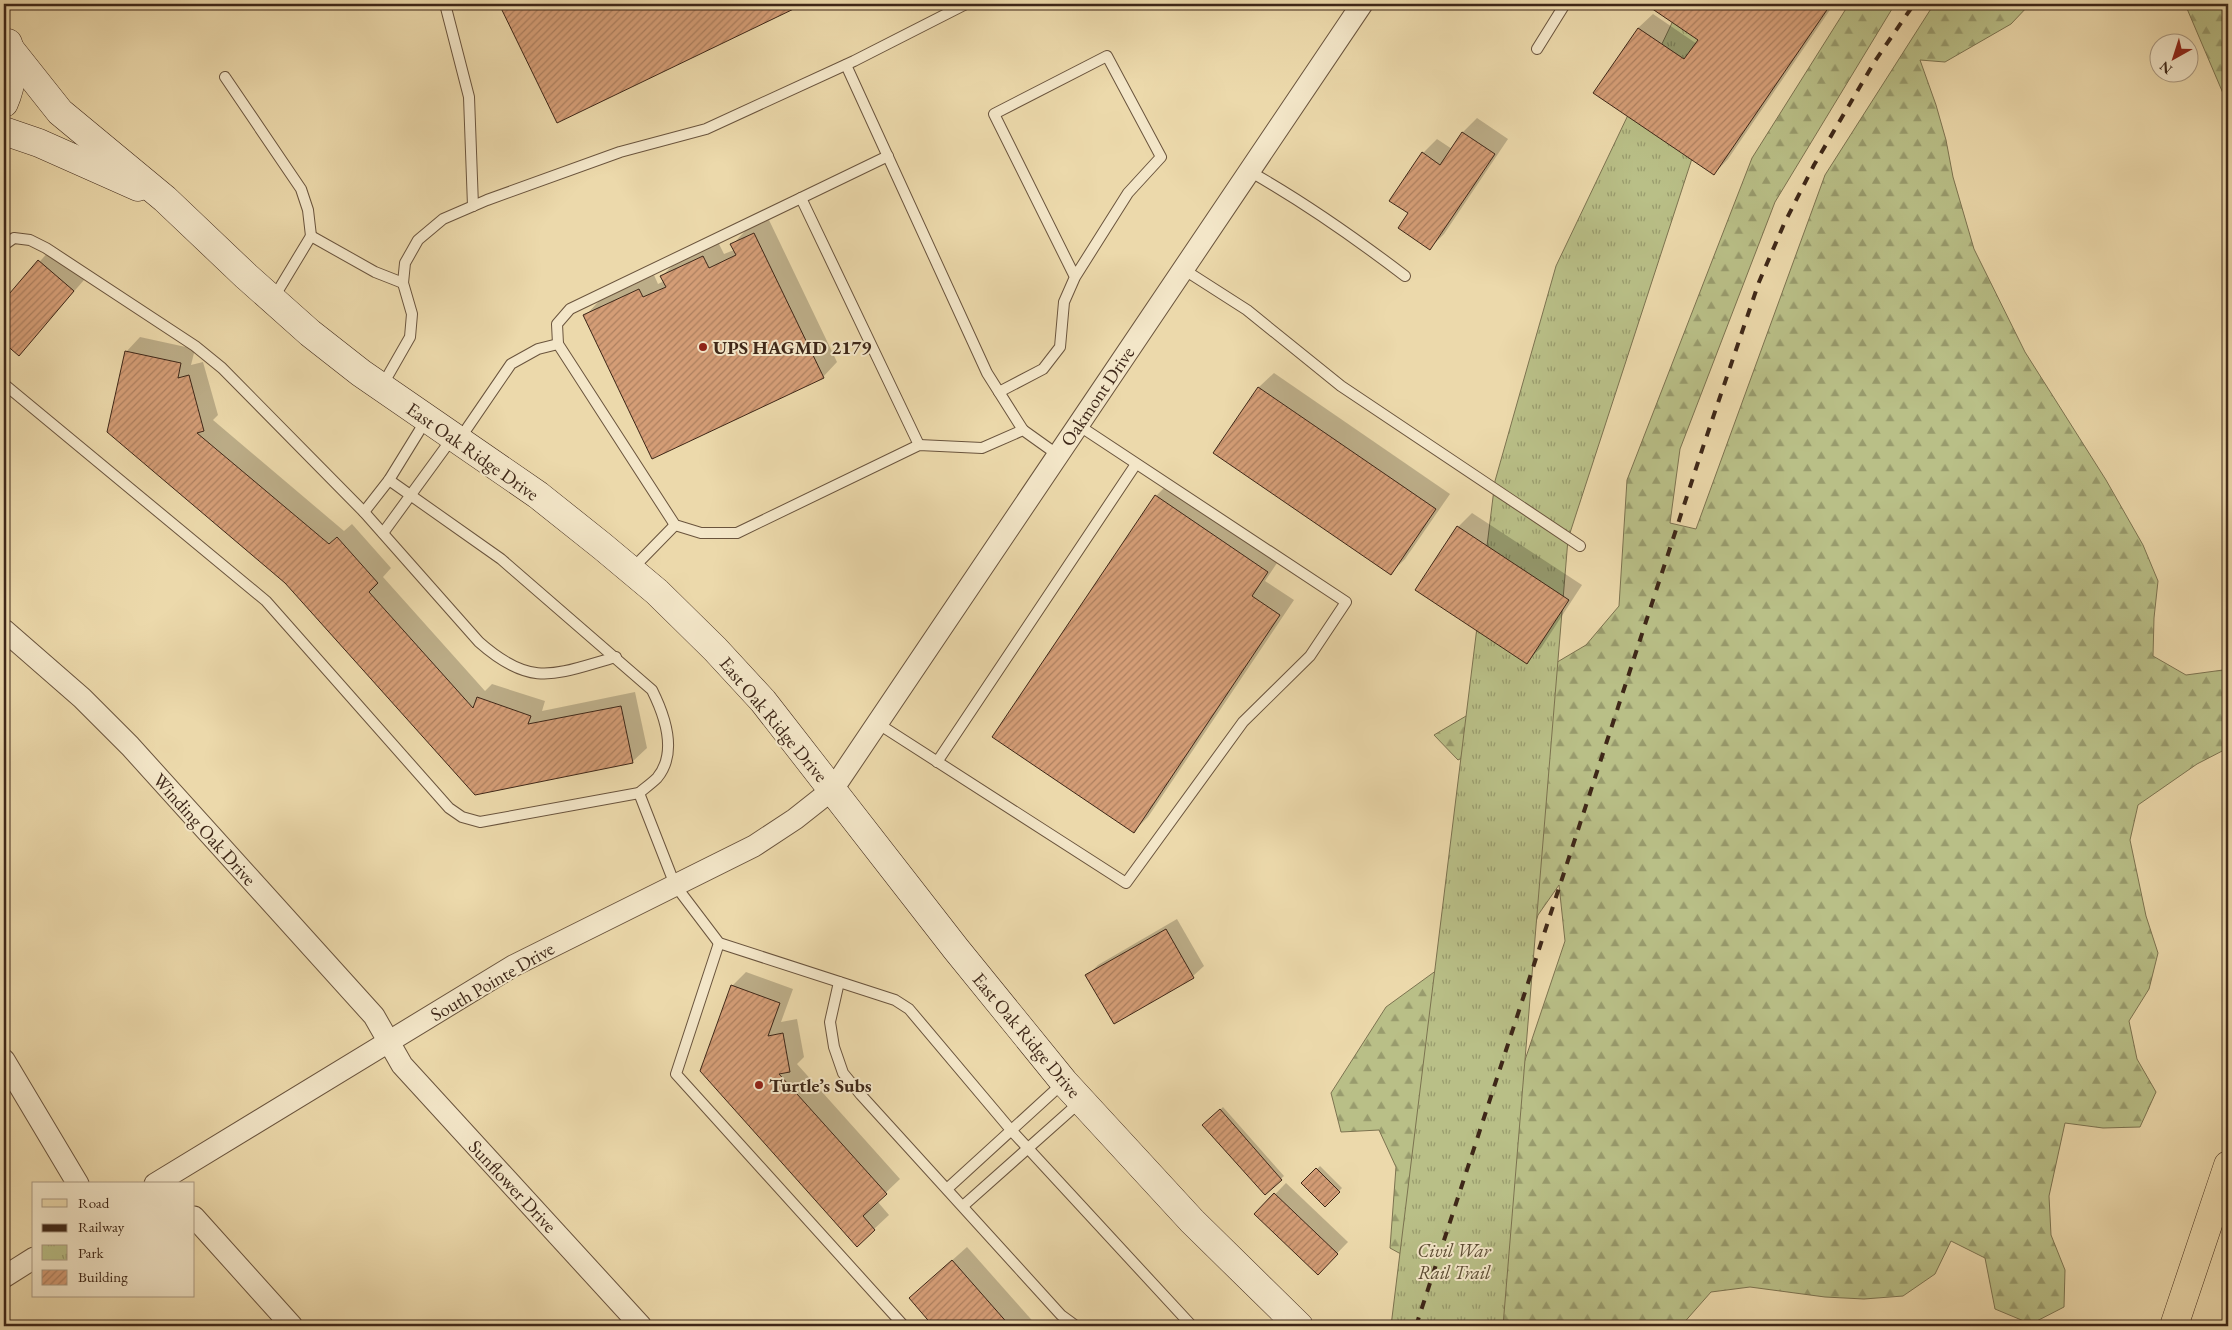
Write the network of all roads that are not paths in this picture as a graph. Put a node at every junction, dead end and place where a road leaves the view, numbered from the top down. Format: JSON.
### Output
{"nodes":[{"id":1,"x":445,"y":4,"type":"edge"},
{"id":2,"x":966,"y":4,"type":"edge"},
{"id":3,"x":1362,"y":4,"type":"edge"},
{"id":4,"x":1565,"y":4,"type":"edge"},
{"id":5,"x":7,"y":42,"type":"edge"},
{"id":6,"x":1537,"y":49,"type":"dead end"},
{"id":7,"x":846,"y":64,"type":"junction"},
{"id":8,"x":226,"y":77,"type":"dead end"},
{"id":9,"x":4,"y":102,"type":"edge"},
{"id":10,"x":4,"y":131,"type":"edge"},
{"id":11,"x":888,"y":156,"type":"junction"},
{"id":12,"x":1249,"y":171,"type":"junction"},
{"id":13,"x":801,"y":198,"type":"junction"},
{"id":14,"x":165,"y":199,"type":"junction"},
{"id":15,"x":473,"y":206,"type":"junction"},
{"id":16,"x":311,"y":236,"type":"junction"},
{"id":17,"x":4,"y":246,"type":"edge"},
{"id":18,"x":1183,"y":269,"type":"junction"},
{"id":19,"x":1404,"y":276,"type":"dead end"},
{"id":20,"x":1075,"y":277,"type":"junction"},
{"id":21,"x":403,"y":283,"type":"junction"},
{"id":22,"x":272,"y":300,"type":"junction"},
{"id":23,"x":558,"y":344,"type":"junction"},
{"id":24,"x":4,"y":384,"type":"edge"},
{"id":25,"x":381,"y":386,"type":"junction"},
{"id":26,"x":999,"y":392,"type":"junction"},
{"id":27,"x":427,"y":419,"type":"junction"},
{"id":28,"x":1078,"y":425,"type":"junction"},
{"id":29,"x":1023,"y":430,"type":"junction"},
{"id":30,"x":456,"y":438,"type":"junction"},
{"id":31,"x":919,"y":446,"type":"junction"},
{"id":32,"x":1058,"y":455,"type":"junction"},
{"id":33,"x":1136,"y":464,"type":"junction"},
{"id":34,"x":389,"y":480,"type":"junction"},
{"id":35,"x":411,"y":496,"type":"junction"},
{"id":36,"x":364,"y":512,"type":"junction"},
{"id":37,"x":676,"y":525,"type":"junction"},
{"id":38,"x":383,"y":533,"type":"junction"},
{"id":39,"x":1580,"y":546,"type":"dead end"},
{"id":40,"x":631,"y":570,"type":"junction"},
{"id":41,"x":4,"y":630,"type":"edge"},
{"id":42,"x":616,"y":657,"type":"junction"},
{"id":43,"x":877,"y":723,"type":"junction"},
{"id":44,"x":937,"y":762,"type":"junction"},
{"id":45,"x":832,"y":789,"type":"junction"},
{"id":46,"x":639,"y":793,"type":"junction"},
{"id":47,"x":675,"y":885,"type":"junction"},
{"id":48,"x":719,"y":943,"type":"junction"},
{"id":49,"x":839,"y":982,"type":"junction"},
{"id":50,"x":389,"y":1042,"type":"junction"},
{"id":51,"x":4,"y":1060,"type":"edge"},
{"id":52,"x":1073,"y":1092,"type":"junction"},
{"id":53,"x":1011,"y":1130,"type":"junction"},
{"id":54,"x":1028,"y":1148,"type":"junction"},
{"id":55,"x":2228,"y":1165,"type":"edge"},
{"id":56,"x":77,"y":1182,"type":"edge"},
{"id":57,"x":162,"y":1182,"type":"edge"},
{"id":58,"x":948,"y":1188,"type":"junction"},
{"id":59,"x":962,"y":1206,"type":"junction"},
{"id":60,"x":195,"y":1218,"type":"edge"},
{"id":61,"x":32,"y":1259,"type":"edge"},
{"id":62,"x":4,"y":1277,"type":"edge"},
{"id":63,"x":292,"y":1326,"type":"edge"},
{"id":64,"x":641,"y":1326,"type":"edge"},
{"id":65,"x":904,"y":1326,"type":"edge"},
{"id":66,"x":1076,"y":1326,"type":"edge"},
{"id":67,"x":1191,"y":1326,"type":"edge"},
{"id":68,"x":1299,"y":1326,"type":"edge"},
{"id":69,"x":2174,"y":1326,"type":"edge"}],
"edges":[{"from":1,"to":15,"type":"lane"},
{"from":2,"to":7,"type":"lane"},
{"from":3,"to":12,"type":"street","name":"Oakmont Drive"},
{"from":4,"to":6,"type":"lane"},
{"from":5,"to":9,"type":"main road"},
{"from":5,"to":14,"type":"main road","name":"East Oak Ridge Drive"},
{"from":7,"to":11,"type":"lane"},
{"from":7,"to":15,"type":"lane"},
{"from":8,"to":16,"type":"lane"},
{"from":10,"to":14,"type":"main road","name":"East Oak Ridge Drive"},
{"from":11,"to":13,"type":"lane"},
{"from":11,"to":26,"type":"lane"},
{"from":12,"to":18,"type":"street","name":"Oakmont Drive"},
{"from":12,"to":19,"type":"lane"},
{"from":13,"to":23,"type":"lane"},
{"from":13,"to":31,"type":"lane"},
{"from":14,"to":22,"type":"main road","name":"East Oak Ridge Drive"},
{"from":15,"to":21,"type":"lane"},
{"from":16,"to":21,"type":"lane"},
{"from":16,"to":22,"type":"lane"},
{"from":17,"to":36,"type":"lane"},
{"from":18,"to":28,"type":"street","name":"Oakmont Drive"},
{"from":18,"to":39,"type":"lane"},
{"from":20,"to":20,"type":"lane"},
{"from":20,"to":26,"type":"lane"},
{"from":21,"to":25,"type":"lane"},
{"from":22,"to":25,"type":"main road","name":"East Oak Ridge Drive"},
{"from":23,"to":30,"type":"lane"},
{"from":23,"to":37,"type":"lane"},
{"from":24,"to":46,"type":"lane"},
{"from":25,"to":27,"type":"main road","name":"East Oak Ridge Drive"},
{"from":26,"to":29,"type":"lane"},
{"from":27,"to":30,"type":"main road","name":"East Oak Ridge Drive"},
{"from":27,"to":34,"type":"lane"},
{"from":28,"to":32,"type":"street","name":"Oakmont Drive"},
{"from":28,"to":33,"type":"lane"},
{"from":29,"to":31,"type":"lane"},
{"from":29,"to":32,"type":"lane"},
{"from":30,"to":35,"type":"lane"},
{"from":30,"to":40,"type":"main road","name":"East Oak Ridge Drive"},
{"from":31,"to":37,"type":"lane"},
{"from":32,"to":43,"type":"street","name":"Oakmont Drive"},
{"from":33,"to":44,"type":"lane"},
{"from":33,"to":44,"type":"lane"},
{"from":34,"to":35,"type":"lane"},
{"from":34,"to":36,"type":"lane"},
{"from":35,"to":38,"type":"lane"},
{"from":35,"to":42,"type":"lane"},
{"from":36,"to":38,"type":"lane"},
{"from":37,"to":40,"type":"lane"},
{"from":38,"to":42,"type":"lane"},
{"from":40,"to":45,"type":"main road","name":"East Oak Ridge Drive"},
{"from":41,"to":50,"type":"street","name":"Winding Oak Drive"},
{"from":42,"to":46,"type":"lane"},
{"from":43,"to":44,"type":"lane"},
{"from":43,"to":45,"type":"street","name":"Oakmont Drive"},
{"from":45,"to":47,"type":"street","name":"South Pointe Drive"},
{"from":45,"to":52,"type":"main road","name":"East Oak Ridge Drive"},
{"from":46,"to":47,"type":"lane"},
{"from":47,"to":48,"type":"lane"},
{"from":47,"to":50,"type":"street","name":"South Pointe Drive"},
{"from":48,"to":49,"type":"lane"},
{"from":48,"to":65,"type":"lane"},
{"from":49,"to":53,"type":"lane"},
{"from":49,"to":58,"type":"lane"},
{"from":50,"to":57,"type":"street","name":"South Pointe Drive"},
{"from":50,"to":64,"type":"street","name":"Sunflower Drive"},
{"from":51,"to":56,"type":"street"},
{"from":52,"to":53,"type":"lane"},
{"from":52,"to":54,"type":"lane"},
{"from":52,"to":68,"type":"main road","name":"East Oak Ridge Drive"},
{"from":53,"to":54,"type":"lane"},
{"from":53,"to":58,"type":"lane"},
{"from":54,"to":59,"type":"lane"},
{"from":54,"to":67,"type":"lane"},
{"from":55,"to":69,"type":"main road"},
{"from":58,"to":59,"type":"lane"},
{"from":59,"to":66,"type":"lane"},
{"from":60,"to":63,"type":"street"},
{"from":61,"to":62,"type":"street"}]}
